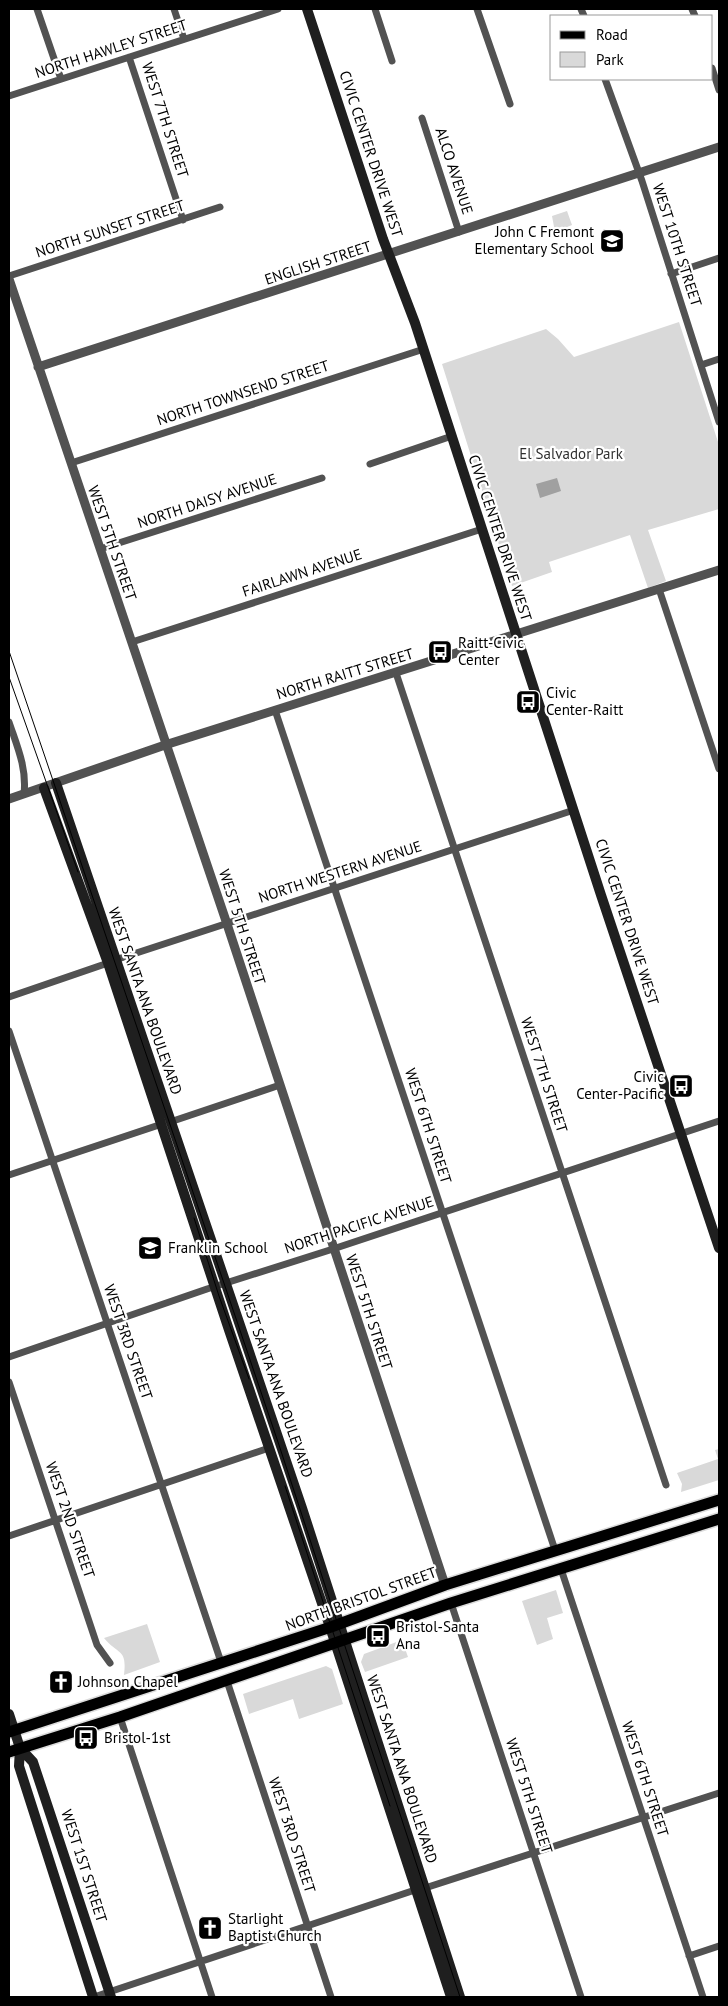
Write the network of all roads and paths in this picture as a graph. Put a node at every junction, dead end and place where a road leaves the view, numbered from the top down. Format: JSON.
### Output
{"nodes":[{"id":1,"x":37,"y":9,"type":"edge"},
{"id":2,"x":174,"y":9,"type":"edge"},
{"id":3,"x":278,"y":9,"type":"edge"},
{"id":4,"x":307,"y":9,"type":"edge"},
{"id":5,"x":375,"y":9,"type":"edge"},
{"id":6,"x":477,"y":9,"type":"edge"},
{"id":7,"x":184,"y":39,"type":"junction"},
{"id":8,"x":129,"y":57,"type":"junction"},
{"id":9,"x":392,"y":61,"type":"dead end"},
{"id":10,"x":713,"y":71,"type":"edge"},
{"id":11,"x":61,"y":79,"type":"junction"},
{"id":12,"x":605,"y":80,"type":"edge"},
{"id":13,"x":719,"y":90,"type":"edge"},
{"id":14,"x":9,"y":96,"type":"edge"},
{"id":15,"x":510,"y":104,"type":"dead end"},
{"id":16,"x":422,"y":118,"type":"dead end"},
{"id":17,"x":719,"y":147,"type":"edge"},
{"id":18,"x":638,"y":174,"type":"junction"},
{"id":19,"x":220,"y":207,"type":"dead end"},
{"id":20,"x":183,"y":220,"type":"junction"},
{"id":21,"x":460,"y":232,"type":"junction"},
{"id":22,"x":389,"y":254,"type":"junction"},
{"id":23,"x":719,"y":258,"type":"edge"},
{"id":24,"x":672,"y":274,"type":"junction"},
{"id":25,"x":9,"y":278,"type":"edge"},
{"id":26,"x":424,"y":349,"type":"junction"},
{"id":27,"x":719,"y":359,"type":"edge"},
{"id":28,"x":701,"y":365,"type":"junction"},
{"id":29,"x":38,"y":367,"type":"junction"},
{"id":30,"x":719,"y":422,"type":"edge"},
{"id":31,"x":452,"y":436,"type":"junction"},
{"id":32,"x":70,"y":463,"type":"junction"},
{"id":33,"x":370,"y":464,"type":"dead end"},
{"id":34,"x":322,"y":478,"type":"dead end"},
{"id":35,"x":482,"y":529,"type":"junction"},
{"id":36,"x":100,"y":549,"type":"junction"},
{"id":37,"x":719,"y":570,"type":"edge"},
{"id":38,"x":659,"y":589,"type":"junction"},
{"id":39,"x":516,"y":634,"type":"junction"},
{"id":40,"x":132,"y":642,"type":"junction"},
{"id":41,"x":396,"y":673,"type":"junction"},
{"id":42,"x":275,"y":710,"type":"junction"},
{"id":43,"x":9,"y":722,"type":"edge"},
{"id":44,"x":165,"y":745,"type":"junction"},
{"id":45,"x":719,"y":769,"type":"edge"},
{"id":46,"x":56,"y":783,"type":"junction"},
{"id":47,"x":44,"y":788,"type":"junction"},
{"id":48,"x":24,"y":794,"type":"junction"},
{"id":49,"x":9,"y":799,"type":"edge"},
{"id":50,"x":574,"y":810,"type":"junction"},
{"id":51,"x":454,"y":848,"type":"junction"},
{"id":52,"x":334,"y":889,"type":"junction"},
{"id":53,"x":227,"y":924,"type":"junction"},
{"id":54,"x":111,"y":962,"type":"junction"},
{"id":55,"x":9,"y":997,"type":"edge"},
{"id":56,"x":9,"y":1031,"type":"edge"},
{"id":57,"x":280,"y":1085,"type":"junction"},
{"id":58,"x":719,"y":1121,"type":"edge"},
{"id":59,"x":166,"y":1123,"type":"junction"},
{"id":60,"x":681,"y":1133,"type":"junction"},
{"id":61,"x":52,"y":1160,"type":"junction"},
{"id":62,"x":562,"y":1173,"type":"junction"},
{"id":63,"x":9,"y":1175,"type":"edge"},
{"id":64,"x":442,"y":1212,"type":"junction"},
{"id":65,"x":719,"y":1248,"type":"edge"},
{"id":66,"x":333,"y":1249,"type":"junction"},
{"id":67,"x":225,"y":1283,"type":"junction"},
{"id":68,"x":214,"y":1286,"type":"junction"},
{"id":69,"x":107,"y":1324,"type":"junction"},
{"id":70,"x":9,"y":1356,"type":"edge"},
{"id":71,"x":9,"y":1382,"type":"edge"},
{"id":72,"x":270,"y":1448,"type":"junction"},
{"id":73,"x":666,"y":1485,"type":"dead end"},
{"id":74,"x":161,"y":1486,"type":"junction"},
{"id":75,"x":719,"y":1500,"type":"edge"},
{"id":76,"x":719,"y":1519,"type":"edge"},
{"id":77,"x":55,"y":1521,"type":"junction"},
{"id":78,"x":9,"y":1536,"type":"edge"},
{"id":79,"x":555,"y":1550,"type":"junction"},
{"id":80,"x":561,"y":1568,"type":"junction"},
{"id":81,"x":445,"y":1584,"type":"junction"},
{"id":82,"x":451,"y":1603,"type":"junction"},
{"id":83,"x":334,"y":1625,"type":"junction"},
{"id":84,"x":340,"y":1642,"type":"junction"},
{"id":85,"x":220,"y":1662,"type":"junction"},
{"id":86,"x":110,"y":1664,"type":"dead end"},
{"id":87,"x":227,"y":1681,"type":"junction"},
{"id":88,"x":9,"y":1714,"type":"edge"},
{"id":89,"x":120,"y":1717,"type":"junction"},
{"id":90,"x":11,"y":1731,"type":"edge"},
{"id":91,"x":14,"y":1750,"type":"edge"},
{"id":92,"x":719,"y":1793,"type":"edge"},
{"id":93,"x":643,"y":1817,"type":"junction"},
{"id":94,"x":533,"y":1852,"type":"junction"},
{"id":95,"x":420,"y":1889,"type":"junction"},
{"id":96,"x":307,"y":1926,"type":"junction"},
{"id":97,"x":719,"y":1946,"type":"edge"},
{"id":98,"x":689,"y":1956,"type":"junction"},
{"id":99,"x":201,"y":1962,"type":"junction"},
{"id":100,"x":111,"y":1995,"type":"edge"},
{"id":101,"x":93,"y":1997,"type":"edge"},
{"id":102,"x":212,"y":1997,"type":"edge"},
{"id":103,"x":331,"y":1997,"type":"edge"},
{"id":104,"x":451,"y":1997,"type":"edge"},
{"id":105,"x":460,"y":1997,"type":"edge"},
{"id":106,"x":581,"y":1997,"type":"edge"},
{"id":107,"x":703,"y":1997,"type":"edge"}],
"edges":[{"from":1,"to":11,"type":"street"},
{"from":2,"to":7,"type":"street"},
{"from":3,"to":7,"type":"street","name":"NORTH HAWLEY STREET"},
{"from":4,"to":22,"type":"main road","name":"CIVIC CENTER DRIVE WEST"},
{"from":5,"to":9,"type":"street"},
{"from":6,"to":15,"type":"street"},
{"from":7,"to":8,"type":"street","name":"NORTH HAWLEY STREET"},
{"from":8,"to":11,"type":"street","name":"NORTH HAWLEY STREET"},
{"from":8,"to":20,"type":"street","name":"WEST 7TH STREET"},
{"from":10,"to":13,"type":"street"},
{"from":11,"to":14,"type":"street","name":"NORTH HAWLEY STREET"},
{"from":12,"to":18,"type":"street","name":"WEST 10TH STREET"},
{"from":16,"to":21,"type":"street","name":"ALCO AVENUE"},
{"from":17,"to":18,"type":"street","name":"ENGLISH STREET"},
{"from":18,"to":21,"type":"street","name":"ENGLISH STREET"},
{"from":18,"to":24,"type":"street","name":"WEST 10TH STREET"},
{"from":19,"to":20,"type":"street","name":"NORTH SUNSET STREET"},
{"from":20,"to":25,"type":"street","name":"NORTH SUNSET STREET"},
{"from":21,"to":22,"type":"street","name":"ENGLISH STREET"},
{"from":22,"to":26,"type":"main road","name":"CIVIC CENTER DRIVE WEST"},
{"from":22,"to":29,"type":"street","name":"ENGLISH STREET"},
{"from":23,"to":24,"type":"street"},
{"from":24,"to":28,"type":"street","name":"WEST 10TH STREET"},
{"from":25,"to":29,"type":"street","name":"WEST 5TH STREET"},
{"from":26,"to":31,"type":"main road","name":"CIVIC CENTER DRIVE WEST"},
{"from":26,"to":32,"type":"street","name":"NORTH TOWNSEND STREET"},
{"from":27,"to":28,"type":"street"},
{"from":28,"to":30,"type":"street","name":"WEST 10TH STREET"},
{"from":29,"to":32,"type":"street","name":"WEST 5TH STREET"},
{"from":31,"to":33,"type":"street"},
{"from":31,"to":35,"type":"main road","name":"CIVIC CENTER DRIVE WEST"},
{"from":32,"to":36,"type":"street","name":"WEST 5TH STREET"},
{"from":34,"to":36,"type":"street","name":"NORTH DAISY AVENUE"},
{"from":35,"to":39,"type":"main road","name":"CIVIC CENTER DRIVE WEST"},
{"from":35,"to":40,"type":"street","name":"FAIRLAWN AVENUE"},
{"from":36,"to":40,"type":"street","name":"WEST 5TH STREET"},
{"from":37,"to":38,"type":"street","name":"NORTH RAITT STREET"},
{"from":38,"to":39,"type":"street","name":"NORTH RAITT STREET"},
{"from":38,"to":45,"type":"street"},
{"from":39,"to":41,"type":"street","name":"NORTH RAITT STREET"},
{"from":39,"to":50,"type":"main road","name":"CIVIC CENTER DRIVE WEST"},
{"from":40,"to":44,"type":"street","name":"WEST 5TH STREET"},
{"from":41,"to":42,"type":"street","name":"NORTH RAITT STREET"},
{"from":41,"to":51,"type":"street","name":"WEST 7TH STREET"},
{"from":42,"to":44,"type":"street","name":"NORTH RAITT STREET"},
{"from":42,"to":52,"type":"street","name":"WEST 6TH STREET"},
{"from":43,"to":48,"type":"street"},
{"from":44,"to":46,"type":"street","name":"NORTH RAITT STREET"},
{"from":44,"to":53,"type":"street","name":"WEST 5TH STREET"},
{"from":46,"to":47,"type":"street","name":"NORTH RAITT STREET"},
{"from":46,"to":54,"type":"main road","name":"WEST SANTA ANA BOULEVARD"},
{"from":47,"to":48,"type":"street","name":"NORTH RAITT STREET"},
{"from":47,"to":54,"type":"main road","name":"WEST SANTA ANA BOULEVARD"},
{"from":48,"to":49,"type":"street","name":"NORTH RAITT STREET"},
{"from":50,"to":51,"type":"street","name":"NORTH WESTERN AVENUE"},
{"from":50,"to":60,"type":"main road","name":"CIVIC CENTER DRIVE WEST"},
{"from":51,"to":52,"type":"street","name":"NORTH WESTERN AVENUE"},
{"from":51,"to":62,"type":"street","name":"WEST 7TH STREET"},
{"from":52,"to":53,"type":"street","name":"NORTH WESTERN AVENUE"},
{"from":52,"to":64,"type":"street","name":"WEST 6TH STREET"},
{"from":53,"to":54,"type":"street","name":"NORTH WESTERN AVENUE"},
{"from":53,"to":57,"type":"street","name":"WEST 5TH STREET"},
{"from":54,"to":55,"type":"street","name":"NORTH WESTERN AVENUE"},
{"from":54,"to":59,"type":"main road","name":"WEST SANTA ANA BOULEVARD"},
{"from":56,"to":61,"type":"street","name":"WEST 3RD STREET"},
{"from":57,"to":59,"type":"street"},
{"from":57,"to":66,"type":"street","name":"WEST 5TH STREET"},
{"from":58,"to":60,"type":"street","name":"NORTH PACIFIC AVENUE"},
{"from":59,"to":61,"type":"street"},
{"from":59,"to":67,"type":"main road","name":"WEST SANTA ANA BOULEVARD"},
{"from":59,"to":68,"type":"main road","name":"WEST SANTA ANA BOULEVARD"},
{"from":60,"to":62,"type":"street","name":"NORTH PACIFIC AVENUE"},
{"from":60,"to":65,"type":"main road","name":"CIVIC CENTER DRIVE WEST"},
{"from":61,"to":63,"type":"street"},
{"from":61,"to":69,"type":"street","name":"WEST 3RD STREET"},
{"from":62,"to":64,"type":"street","name":"NORTH PACIFIC AVENUE"},
{"from":62,"to":73,"type":"street","name":"WEST 7TH STREET"},
{"from":64,"to":66,"type":"street","name":"NORTH PACIFIC AVENUE"},
{"from":64,"to":79,"type":"street","name":"WEST 6TH STREET"},
{"from":66,"to":67,"type":"street","name":"NORTH PACIFIC AVENUE"},
{"from":66,"to":81,"type":"street","name":"WEST 5TH STREET"},
{"from":67,"to":68,"type":"street","name":"NORTH PACIFIC AVENUE"},
{"from":67,"to":83,"type":"main road","name":"WEST SANTA ANA BOULEVARD"},
{"from":68,"to":69,"type":"street","name":"NORTH PACIFIC AVENUE"},
{"from":68,"to":72,"type":"main road","name":"WEST SANTA ANA BOULEVARD"},
{"from":69,"to":70,"type":"street","name":"NORTH PACIFIC AVENUE"},
{"from":69,"to":74,"type":"street","name":"WEST 3RD STREET"},
{"from":71,"to":77,"type":"street","name":"WEST 2ND STREET"},
{"from":72,"to":74,"type":"street"},
{"from":72,"to":83,"type":"main road","name":"WEST SANTA ANA BOULEVARD"},
{"from":74,"to":77,"type":"street"},
{"from":74,"to":85,"type":"street","name":"WEST 3RD STREET"},
{"from":75,"to":79,"type":"main road","name":"NORTH BRISTOL STREET"},
{"from":76,"to":80,"type":"main road"},
{"from":77,"to":78,"type":"street"},
{"from":77,"to":86,"type":"street","name":"WEST 2ND STREET"},
{"from":79,"to":81,"type":"main road","name":"NORTH BRISTOL STREET"},
{"from":80,"to":82,"type":"main road"},
{"from":80,"to":93,"type":"street","name":"WEST 6TH STREET"},
{"from":81,"to":83,"type":"main road","name":"NORTH BRISTOL STREET"},
{"from":82,"to":84,"type":"main road"},
{"from":82,"to":94,"type":"street","name":"WEST 5TH STREET"},
{"from":83,"to":84,"type":"main road","name":"WEST SANTA ANA BOULEVARD"},
{"from":83,"to":85,"type":"main road","name":"NORTH BRISTOL STREET"},
{"from":84,"to":87,"type":"main road"},
{"from":84,"to":95,"type":"main road","name":"WEST SANTA ANA BOULEVARD"},
{"from":85,"to":90,"type":"main road","name":"NORTH BRISTOL STREET"},
{"from":87,"to":89,"type":"main road"},
{"from":87,"to":96,"type":"street","name":"WEST 3RD STREET"},
{"from":88,"to":90,"type":"main road","name":"WEST 1ST STREET"},
{"from":89,"to":91,"type":"main road"},
{"from":89,"to":99,"type":"street"},
{"from":90,"to":91,"type":"main road","name":"WEST 1ST STREET"},
{"from":91,"to":100,"type":"main road","name":"WEST 1ST STREET"},
{"from":91,"to":101,"type":"main road","name":"WEST 1ST STREET"},
{"from":92,"to":93,"type":"street"},
{"from":93,"to":94,"type":"street"},
{"from":93,"to":98,"type":"street","name":"WEST 6TH STREET"},
{"from":94,"to":95,"type":"street"},
{"from":94,"to":106,"type":"street","name":"WEST 5TH STREET"},
{"from":95,"to":96,"type":"street"},
{"from":95,"to":104,"type":"main road","name":"WEST SANTA ANA BOULEVARD"},
{"from":95,"to":105,"type":"main road","name":"WEST SANTA ANA BOULEVARD"},
{"from":96,"to":99,"type":"street"},
{"from":96,"to":103,"type":"street","name":"WEST 3RD STREET"},
{"from":97,"to":98,"type":"street"},
{"from":98,"to":107,"type":"street","name":"WEST 6TH STREET"},
{"from":99,"to":100,"type":"street"},
{"from":99,"to":102,"type":"street"},
{"from":100,"to":101,"type":"street"}]}
